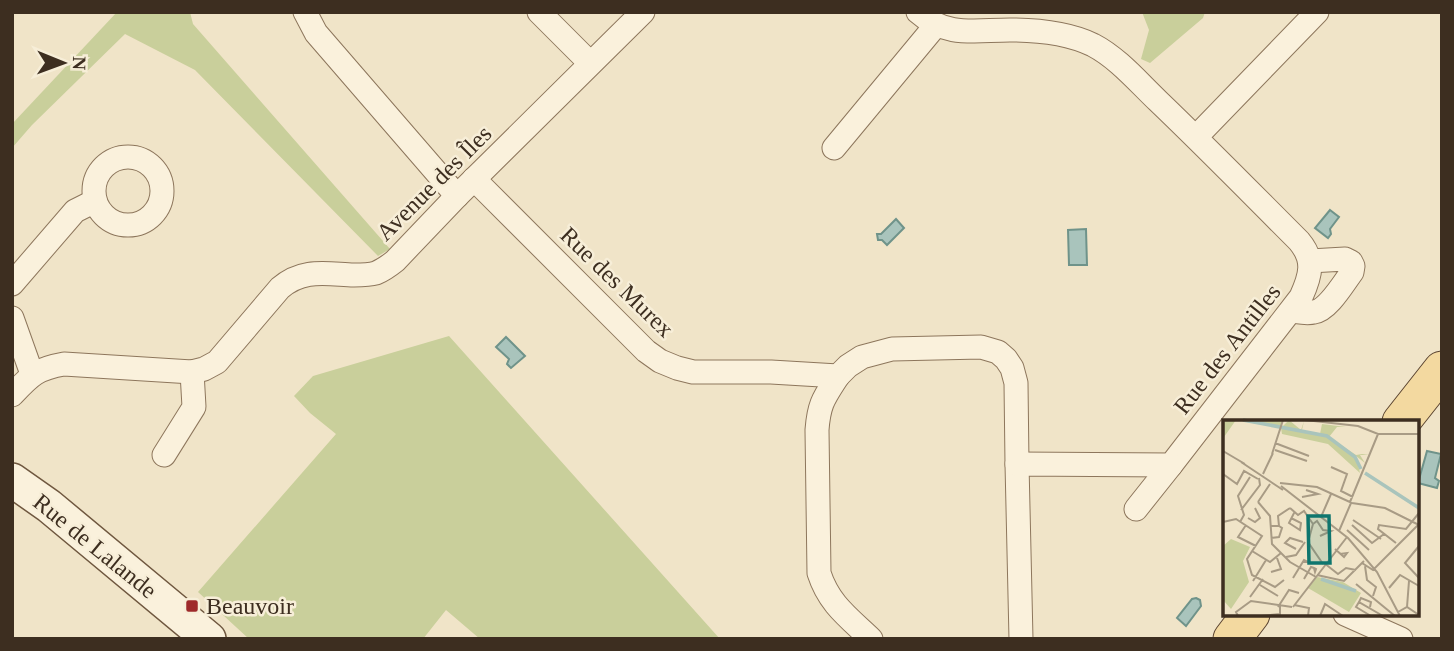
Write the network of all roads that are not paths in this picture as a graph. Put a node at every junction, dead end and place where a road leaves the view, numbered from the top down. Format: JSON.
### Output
{"nodes":[{"id":1,"x":304,"y":12,"type":"edge"},
{"id":2,"x":539,"y":12,"type":"edge"},
{"id":3,"x":643,"y":12,"type":"edge"},
{"id":4,"x":1318,"y":12,"type":"edge"},
{"id":5,"x":927,"y":19,"type":"edge"},
{"id":6,"x":590,"y":64,"type":"junction"},
{"id":7,"x":1196,"y":137,"type":"junction"},
{"id":8,"x":834,"y":148,"type":"dead end"},
{"id":9,"x":474,"y":179,"type":"junction"},
{"id":10,"x":457,"y":196,"type":"junction"},
{"id":11,"x":95,"y":201,"type":"dead end"},
{"id":12,"x":1310,"y":261,"type":"junction"},
{"id":13,"x":12,"y":284,"type":"edge"},
{"id":14,"x":1291,"y":311,"type":"junction"},
{"id":15,"x":12,"y":318,"type":"edge"},
{"id":16,"x":1442,"y":370,"type":"edge"},
{"id":17,"x":192,"y":372,"type":"junction"},
{"id":18,"x":32,"y":374,"type":"junction"},
{"id":19,"x":838,"y":376,"type":"junction"},
{"id":20,"x":12,"y":395,"type":"edge"},
{"id":21,"x":1421,"y":406,"type":"edge"},
{"id":22,"x":164,"y":456,"type":"dead end"},
{"id":23,"x":1017,"y":464,"type":"junction"},
{"id":24,"x":1171,"y":465,"type":"junction"},
{"id":25,"x":12,"y":481,"type":"edge"},
{"id":26,"x":1136,"y":509,"type":"dead end"},
{"id":27,"x":1249,"y":616,"type":"edge"},
{"id":28,"x":1349,"y":616,"type":"edge"},
{"id":29,"x":209,"y":639,"type":"edge"},
{"id":30,"x":871,"y":639,"type":"edge"},
{"id":31,"x":1021,"y":639,"type":"edge"},
{"id":32,"x":1232,"y":639,"type":"edge"},
{"id":33,"x":1401,"y":639,"type":"edge"}],
"edges":[{"from":1,"to":10,"type":"street"},
{"from":2,"to":6,"type":"street"},
{"from":3,"to":6,"type":"street","name":"Avenue des Îles"},
{"from":4,"to":7,"type":"street"},
{"from":5,"to":7,"type":"street"},
{"from":5,"to":8,"type":"street"},
{"from":6,"to":9,"type":"street","name":"Avenue des Îles"},
{"from":7,"to":12,"type":"street"},
{"from":9,"to":10,"type":"street","name":"Avenue des Îles"},
{"from":9,"to":19,"type":"street","name":"Rue des Murex"},
{"from":10,"to":17,"type":"street","name":"Avenue des Îles"},
{"from":11,"to":13,"type":"street"},
{"from":12,"to":14,"type":"street","name":"Rue des Antilles"},
{"from":12,"to":14,"type":"street"},
{"from":14,"to":24,"type":"street","name":"Rue des Antilles"},
{"from":15,"to":18,"type":"street"},
{"from":16,"to":21,"type":"main road"},
{"from":17,"to":18,"type":"street"},
{"from":17,"to":22,"type":"street"},
{"from":18,"to":20,"type":"street"},
{"from":19,"to":23,"type":"street"},
{"from":19,"to":30,"type":"street"},
{"from":23,"to":24,"type":"street"},
{"from":23,"to":31,"type":"street"},
{"from":24,"to":26,"type":"street","name":"Rue des Antilles"},
{"from":25,"to":29,"type":"street","name":"Rue de Lalande"},
{"from":27,"to":32,"type":"main road"},
{"from":28,"to":33,"type":"street"}]}
